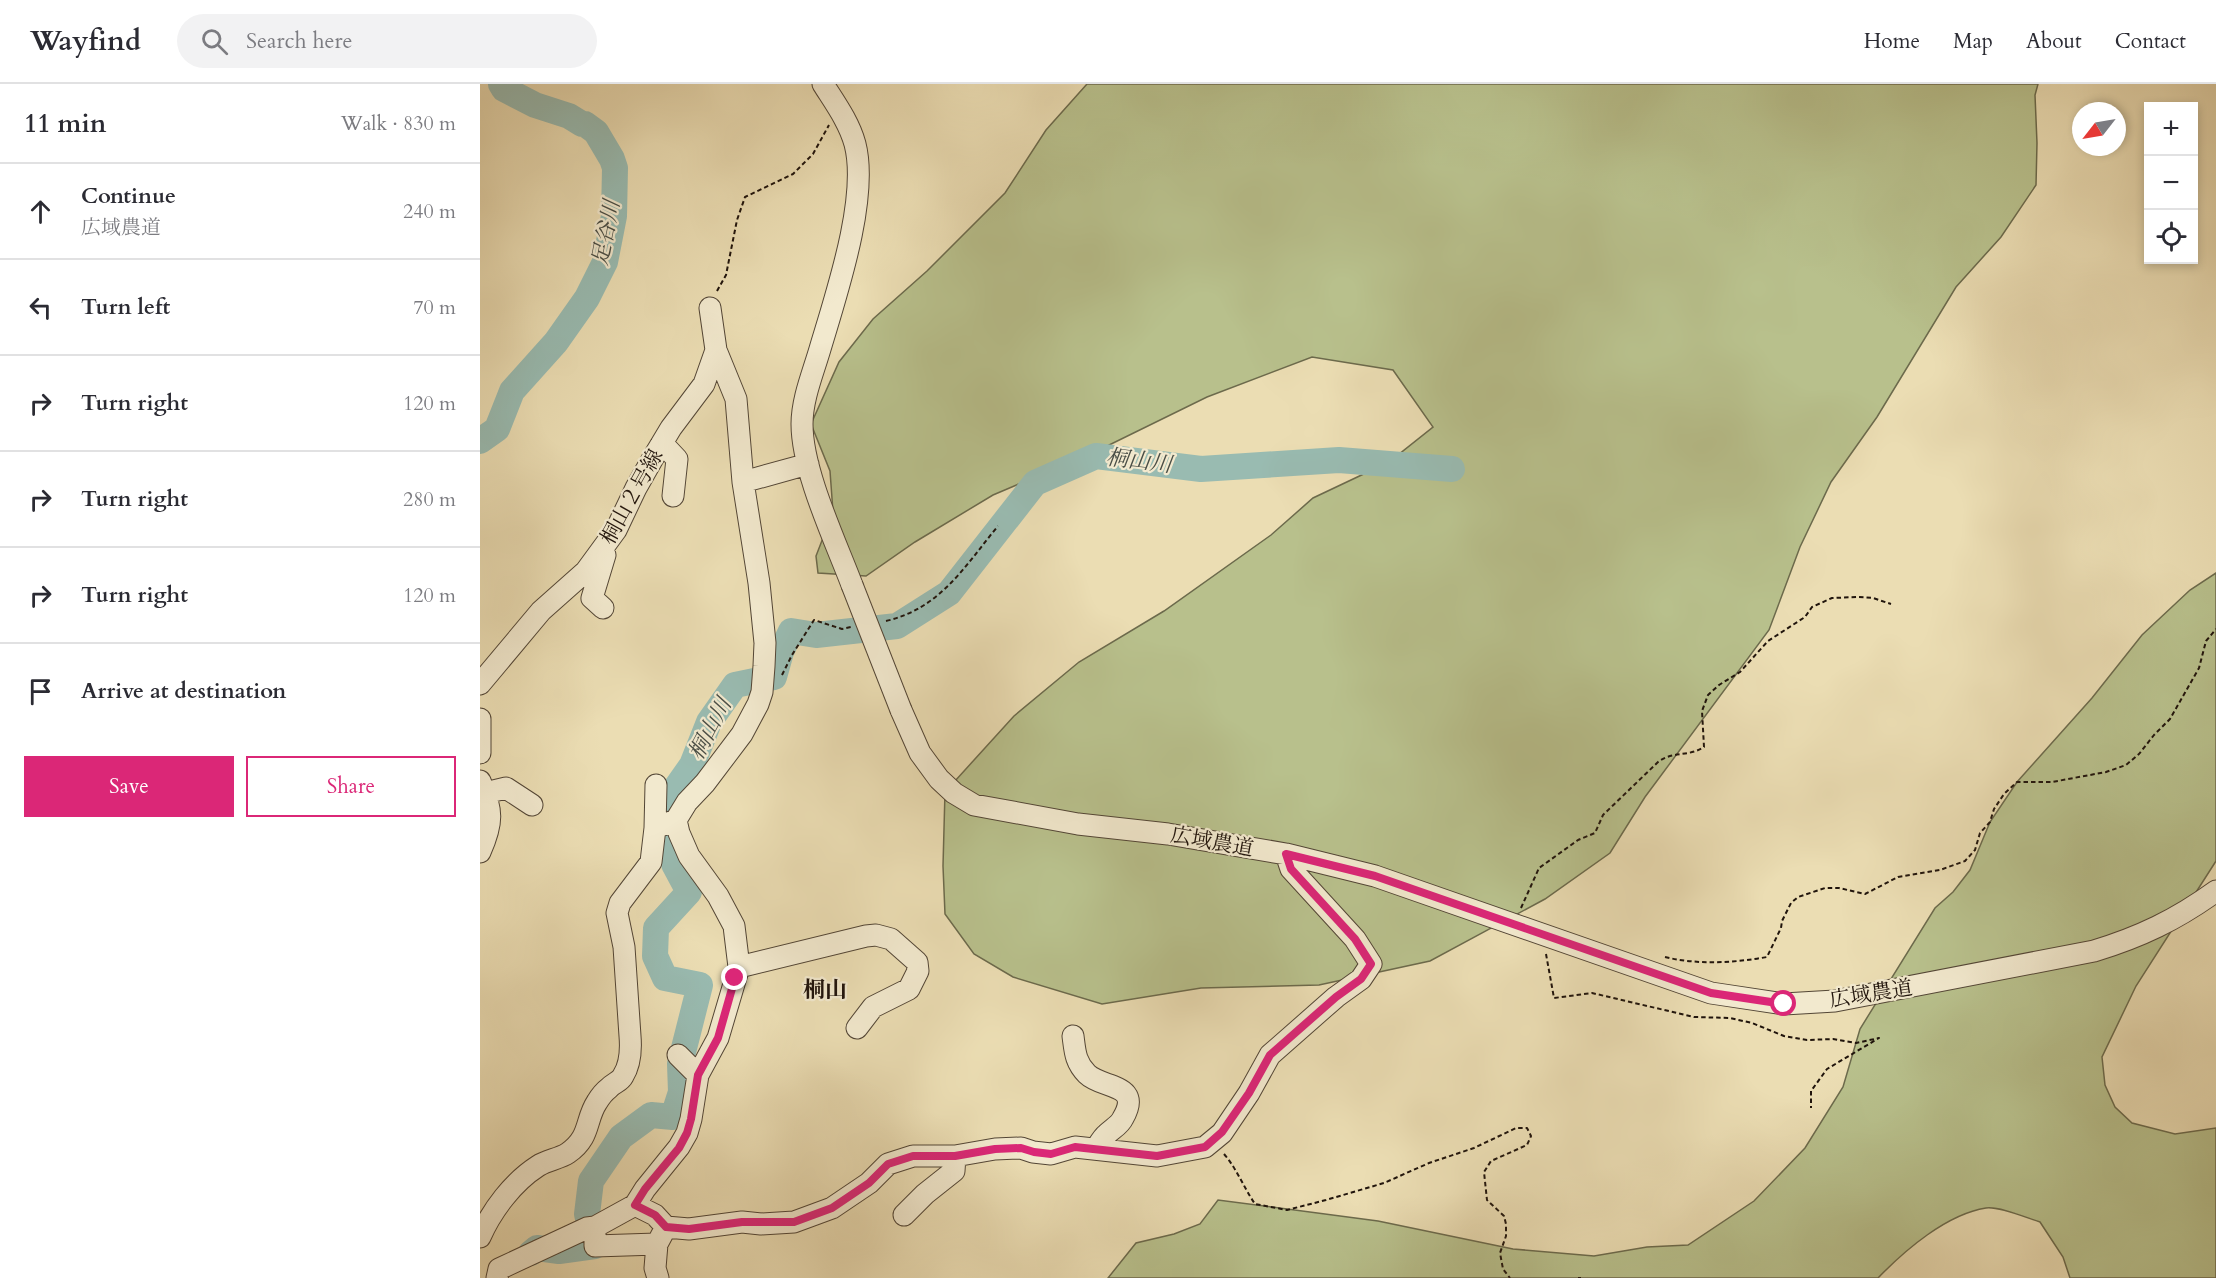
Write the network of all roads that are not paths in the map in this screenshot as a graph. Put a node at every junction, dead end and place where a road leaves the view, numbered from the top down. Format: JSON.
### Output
{"nodes":[{"id":1,"x":825,"y":87,"type":"edge"},
{"id":2,"x":710,"y":308,"type":"road end"},
{"id":3,"x":716,"y":350,"type":"junction"},
{"id":4,"x":662,"y":443,"type":"junction"},
{"id":5,"x":808,"y":464,"type":"junction"},
{"id":6,"x":743,"y":482,"type":"junction"},
{"id":7,"x":673,"y":496,"type":"dead end"},
{"id":8,"x":768,"y":535,"type":"dead end"},
{"id":9,"x":603,"y":549,"type":"junction"},
{"id":10,"x":755,"y":558,"type":"junction"},
{"id":11,"x":603,"y":608,"type":"dead end"},
{"id":12,"x":480,"y":684,"type":"edge"},
{"id":13,"x":480,"y":719,"type":"edge"},
{"id":14,"x":480,"y":753,"type":"edge"},
{"id":15,"x":657,"y":784,"type":"dead end"},
{"id":16,"x":483,"y":787,"type":"edge"},
{"id":17,"x":532,"y":805,"type":"dead end"},
{"id":18,"x":676,"y":820,"type":"junction"},
{"id":19,"x":655,"y":828,"type":"junction"},
{"id":20,"x":480,"y":852,"type":"edge"},
{"id":21,"x":1286,"y":854,"type":"junction"},
{"id":22,"x":2216,"y":891,"type":"edge"},
{"id":23,"x":740,"y":967,"type":"junction"},
{"id":24,"x":857,"y":1028,"type":"dead end"},
{"id":25,"x":1073,"y":1036,"type":"dead end"},
{"id":26,"x":678,"y":1055,"type":"dead end"},
{"id":27,"x":698,"y":1075,"type":"junction"},
{"id":28,"x":1096,"y":1149,"type":"junction"},
{"id":29,"x":955,"y":1156,"type":"junction"},
{"id":30,"x":635,"y":1205,"type":"junction"},
{"id":31,"x":904,"y":1215,"type":"dead end"},
{"id":32,"x":595,"y":1227,"type":"junction"},
{"id":33,"x":662,"y":1235,"type":"junction"},
{"id":34,"x":480,"y":1237,"type":"edge"},
{"id":35,"x":496,"y":1278,"type":"edge"},
{"id":36,"x":658,"y":1278,"type":"edge"}],
"edges":[{"from":1,"to":5,"type":"street","name":"広域農道"},
{"from":2,"to":3,"type":"street"},
{"from":3,"to":4,"type":"street","name":"桐山２号線"},
{"from":3,"to":6,"type":"street"},
{"from":4,"to":7,"type":"street"},
{"from":4,"to":9,"type":"street","name":"桐山２号線"},
{"from":5,"to":6,"type":"street"},
{"from":5,"to":21,"type":"street","name":"広域農道","bridge":true},
{"from":6,"to":10,"type":"street"},
{"from":8,"to":10,"type":"street"},
{"from":9,"to":11,"type":"street"},
{"from":9,"to":12,"type":"street","name":"桐山２号線"},
{"from":10,"to":18,"type":"street"},
{"from":13,"to":14,"type":"street"},
{"from":15,"to":19,"type":"street"},
{"from":16,"to":17,"type":"street"},
{"from":16,"to":20,"type":"street"},
{"from":18,"to":19,"type":"street"},
{"from":18,"to":23,"type":"street"},
{"from":19,"to":34,"type":"street"},
{"from":21,"to":22,"type":"street","name":"広域農道"},
{"from":21,"to":28,"type":"street"},
{"from":23,"to":24,"type":"street"},
{"from":23,"to":27,"type":"street"},
{"from":25,"to":28,"type":"street"},
{"from":26,"to":27,"type":"street"},
{"from":27,"to":30,"type":"street"},
{"from":28,"to":29,"type":"street"},
{"from":29,"to":31,"type":"street"},
{"from":29,"to":33,"type":"street"},
{"from":30,"to":32,"type":"street"},
{"from":30,"to":33,"type":"street"},
{"from":32,"to":33,"type":"street"},
{"from":32,"to":35,"type":"street"},
{"from":33,"to":36,"type":"street"}]}
